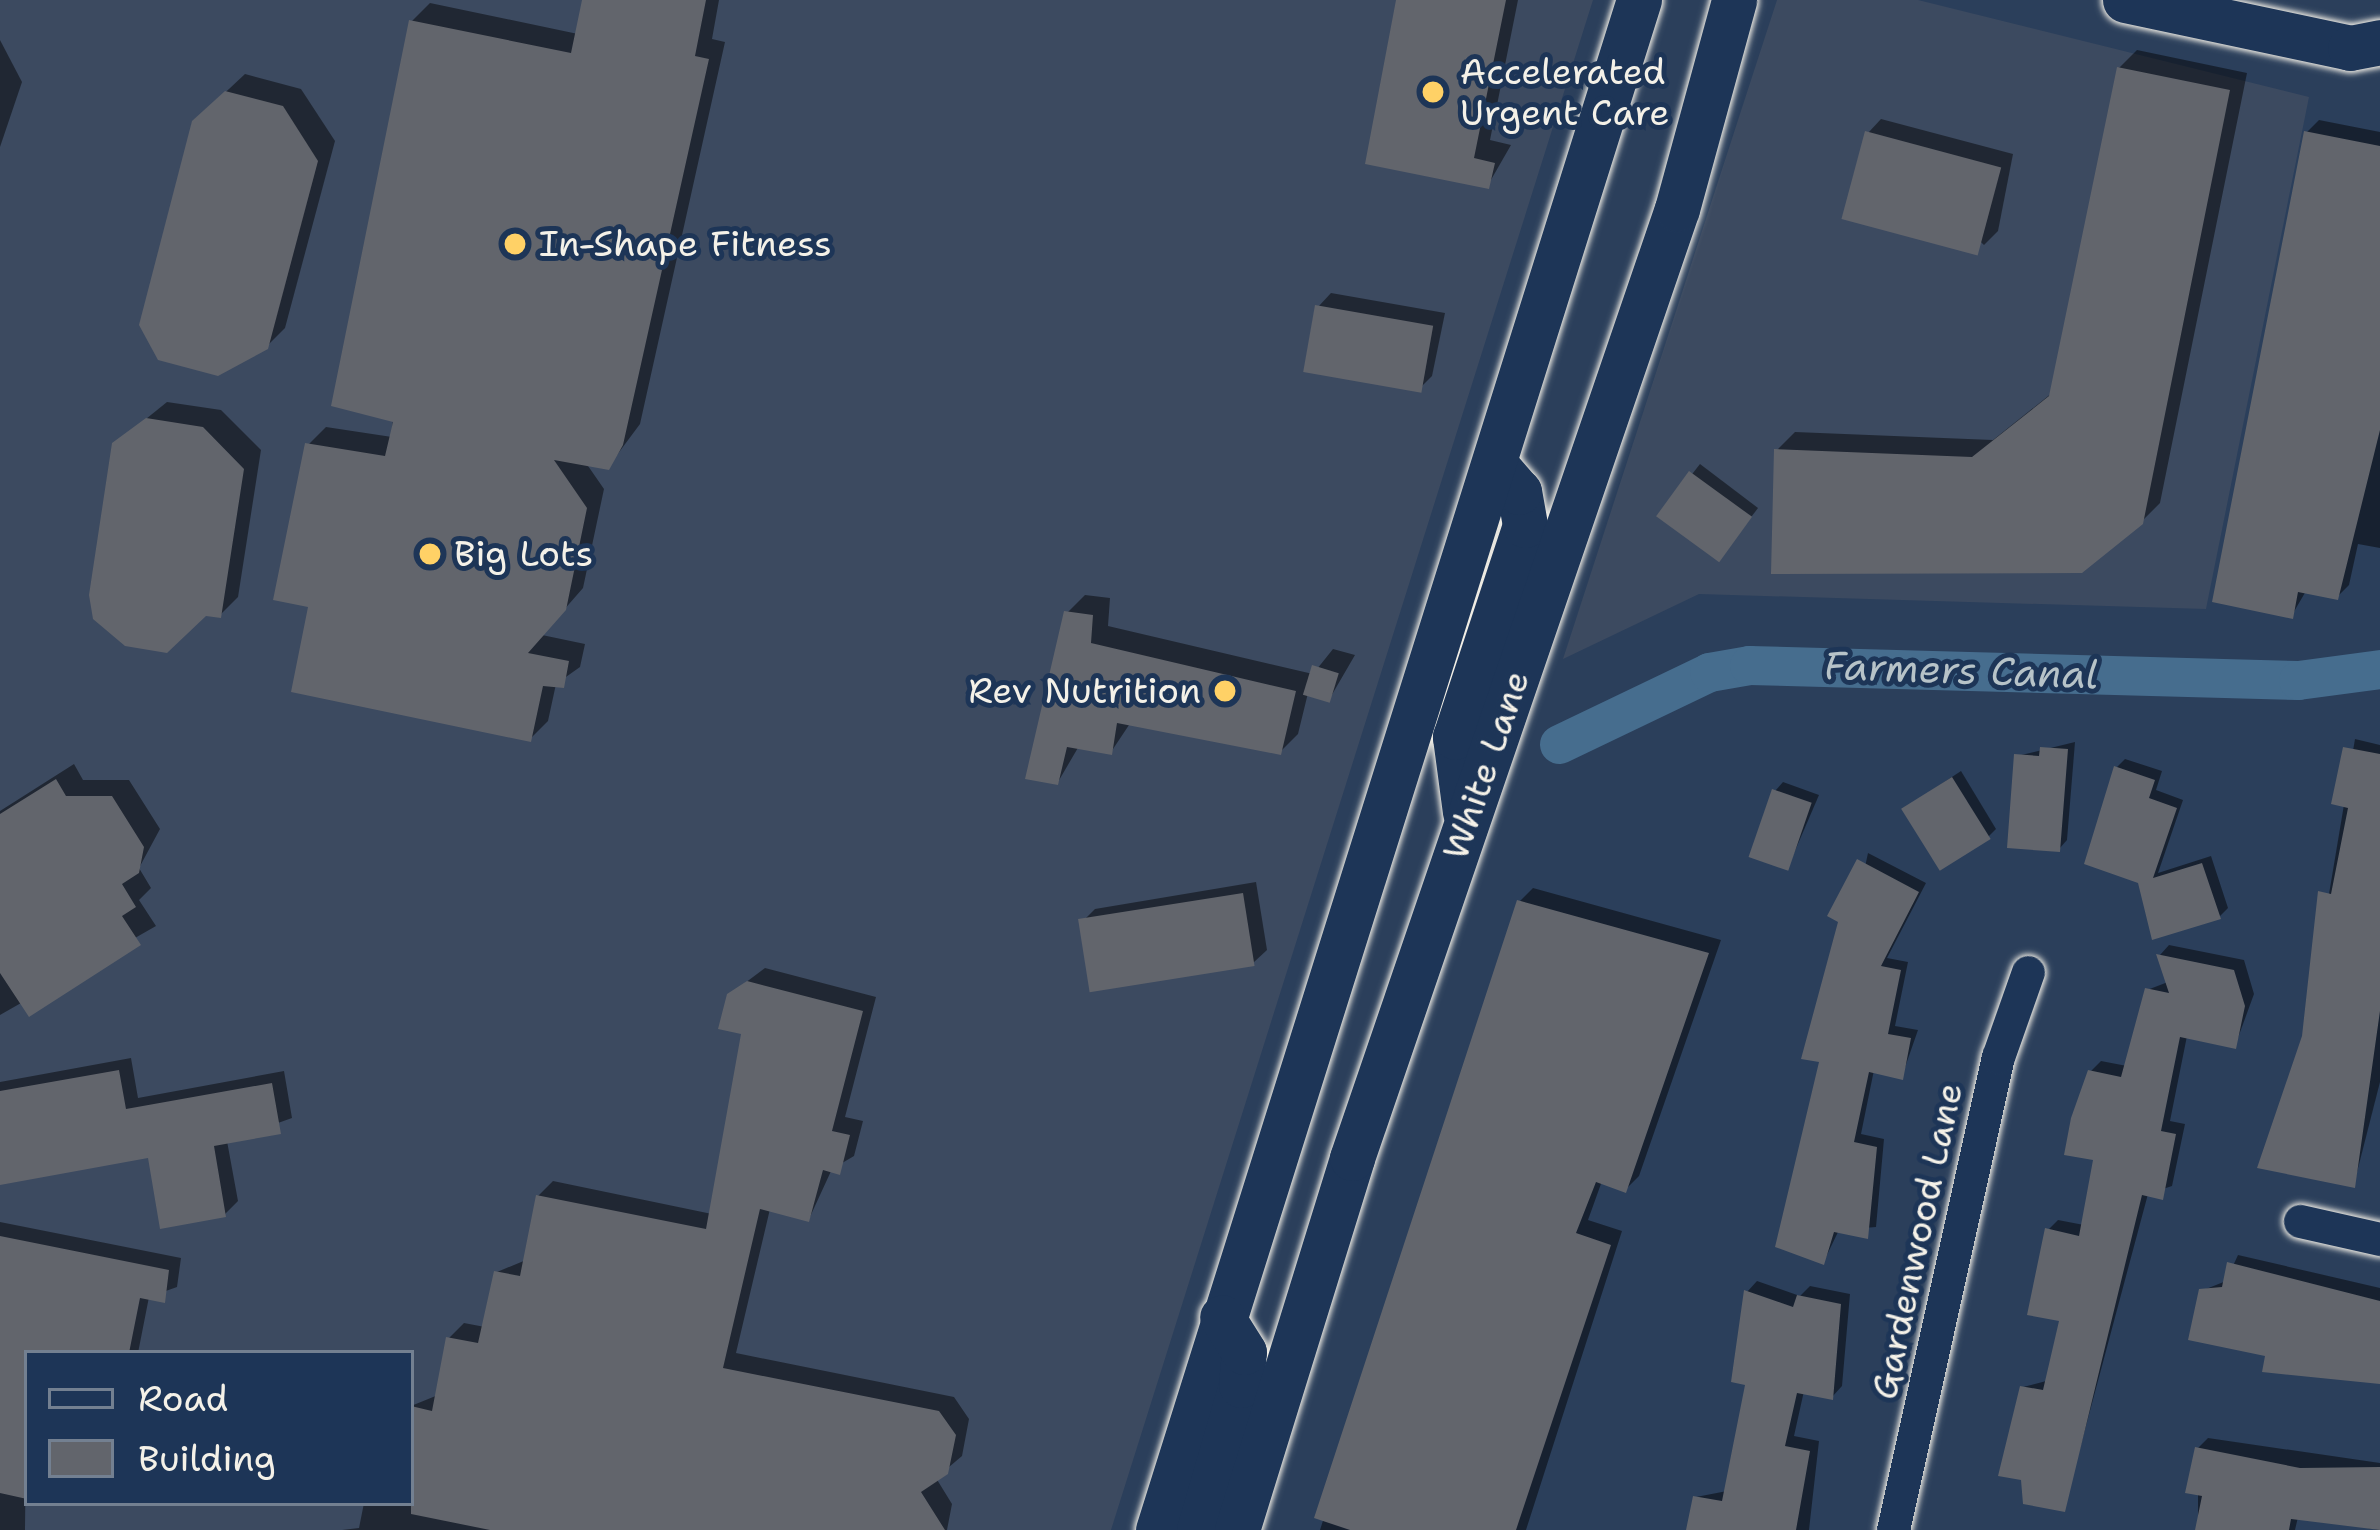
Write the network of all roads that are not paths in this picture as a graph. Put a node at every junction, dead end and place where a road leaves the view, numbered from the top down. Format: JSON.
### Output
{"nodes":[{"id":1,"x":1639,"y":0,"type":"edge"},
{"id":2,"x":1734,"y":0,"type":"edge"},
{"id":3,"x":2126,"y":0,"type":"edge"},
{"id":4,"x":2380,"y":42,"type":"edge"},
{"id":5,"x":1498,"y":468,"type":"junction"},
{"id":6,"x":1466,"y":821,"type":"junction"},
{"id":7,"x":2028,"y":971,"type":"dead end"},
{"id":8,"x":2300,"y":1221,"type":"dead end"},
{"id":9,"x":2380,"y":1238,"type":"edge"},
{"id":10,"x":1222,"y":1317,"type":"junction"},
{"id":11,"x":1158,"y":1530,"type":"edge"},
{"id":12,"x":1198,"y":1530,"type":"edge"},
{"id":13,"x":1237,"y":1530,"type":"edge"},
{"id":14,"x":1894,"y":1530,"type":"edge"}],
"edges":[{"from":1,"to":5,"type":"main road"},
{"from":2,"to":6,"type":"main road","name":"White Lane"},
{"from":3,"to":4,"type":"main road"},
{"from":5,"to":6,"type":"main road"},
{"from":5,"to":10,"type":"main road"},
{"from":6,"to":13,"type":"main road","name":"White Lane"},
{"from":7,"to":14,"type":"street","name":"Gardenwood Lane"},
{"from":8,"to":9,"type":"street"},
{"from":10,"to":11,"type":"main road"},
{"from":10,"to":12,"type":"main road"}]}
